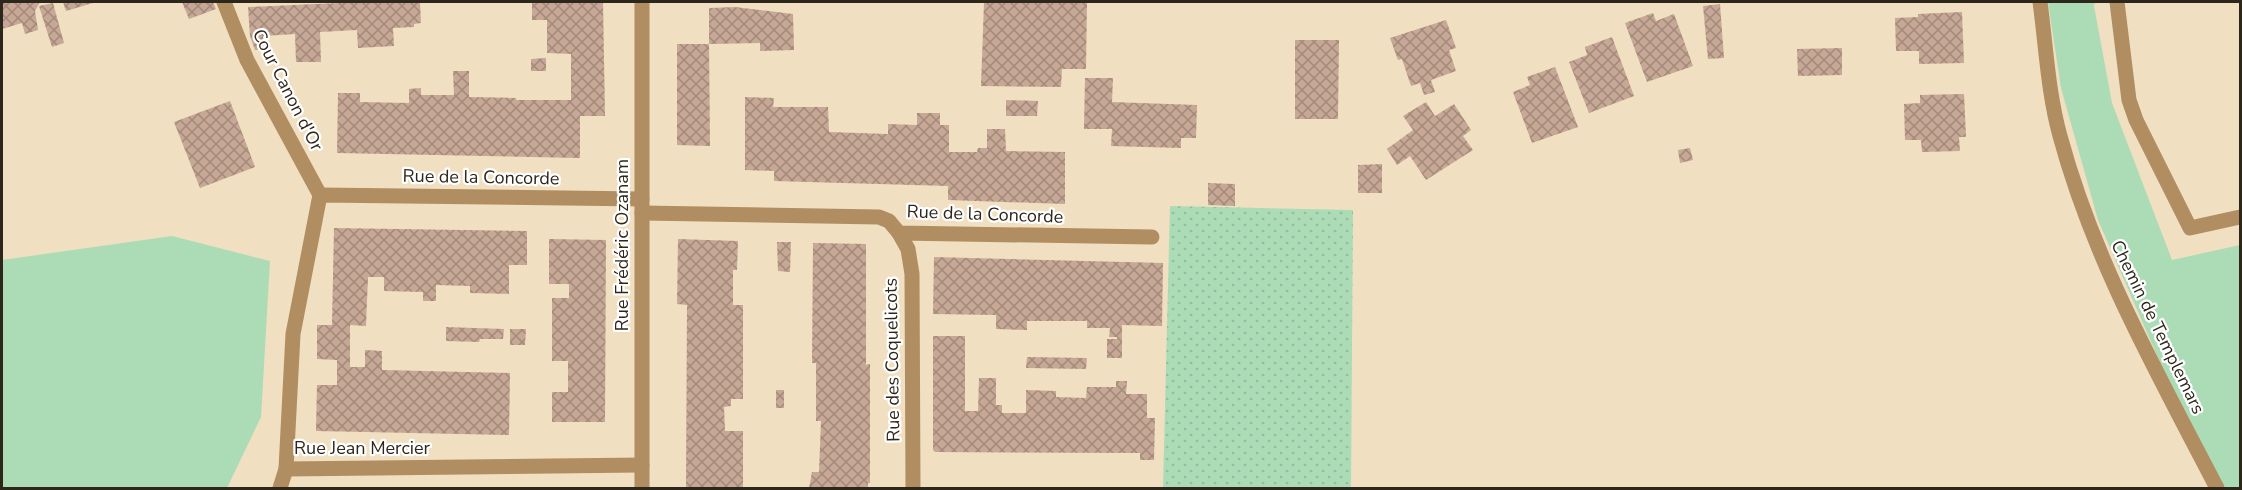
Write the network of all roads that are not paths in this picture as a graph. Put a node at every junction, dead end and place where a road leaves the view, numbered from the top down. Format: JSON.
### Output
{"nodes":[{"id":1,"x":225,"y":2,"type":"edge"},
{"id":2,"x":642,"y":2,"type":"edge"},
{"id":3,"x":2040,"y":2,"type":"edge"},
{"id":4,"x":2117,"y":2,"type":"edge"},
{"id":5,"x":320,"y":195,"type":"junction"},
{"id":6,"x":642,"y":206,"type":"junction"},
{"id":7,"x":2241,"y":217,"type":"edge"},
{"id":8,"x":900,"y":232,"type":"junction"},
{"id":9,"x":1152,"y":237,"type":"dead end"},
{"id":10,"x":642,"y":465,"type":"junction"},
{"id":11,"x":286,"y":469,"type":"junction"},
{"id":12,"x":280,"y":489,"type":"edge"},
{"id":13,"x":642,"y":489,"type":"edge"},
{"id":14,"x":913,"y":489,"type":"edge"},
{"id":15,"x":2217,"y":489,"type":"edge"}],
"edges":[{"from":1,"to":5,"type":"street","name":"Cour Canon d'Or"},
{"from":2,"to":6,"type":"street","name":"Rue Frédéric Ozanam"},
{"from":3,"to":15,"type":"street","name":"Chemin de Templemars"},
{"from":4,"to":7,"type":"street"},
{"from":5,"to":6,"type":"street","name":"Rue de la Concorde"},
{"from":5,"to":11,"type":"street","name":"Rue Jean Mercier"},
{"from":6,"to":8,"type":"street","name":"Rue de la Concorde"},
{"from":6,"to":10,"type":"street","name":"Rue Frédéric Ozanam"},
{"from":8,"to":9,"type":"street","name":"Rue de la Concorde"},
{"from":8,"to":14,"type":"street","name":"Rue des Coquelicots"},
{"from":10,"to":11,"type":"street","name":"Rue Jean Mercier"},
{"from":10,"to":13,"type":"street","name":"Rue Frédéric Ozanam"},
{"from":11,"to":12,"type":"street"}]}
